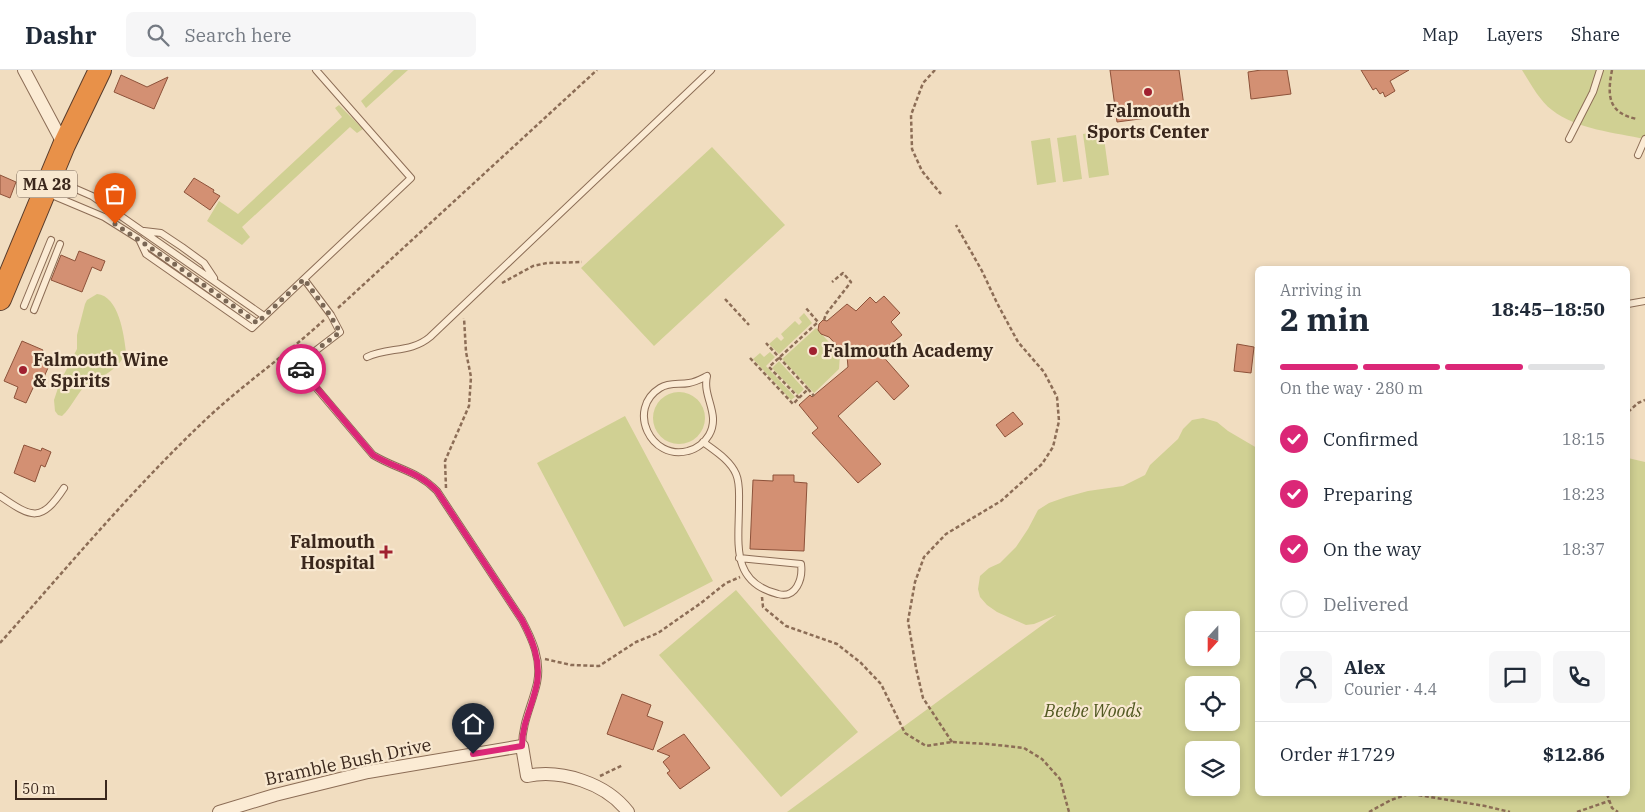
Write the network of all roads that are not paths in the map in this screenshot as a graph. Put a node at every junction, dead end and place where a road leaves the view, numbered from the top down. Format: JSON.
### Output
{"nodes":[{"id":1,"x":24,"y":70,"type":"edge"},
{"id":2,"x":100,"y":70,"type":"edge"},
{"id":3,"x":316,"y":70,"type":"edge"},
{"id":4,"x":711,"y":70,"type":"edge"},
{"id":5,"x":1600,"y":70,"type":"edge"},
{"id":6,"x":1569,"y":139,"type":"dead end"},
{"id":7,"x":1645,"y":139,"type":"edge"},
{"id":8,"x":64,"y":145,"type":"junction"},
{"id":9,"x":1638,"y":155,"type":"dead end"},
{"id":10,"x":47,"y":185,"type":"junction"},
{"id":11,"x":98,"y":200,"type":"junction"},
{"id":12,"x":92,"y":211,"type":"junction"},
{"id":13,"x":131,"y":223,"type":"junction"},
{"id":14,"x":125,"y":231,"type":"junction"},
{"id":15,"x":143,"y":231,"type":"junction"},
{"id":16,"x":138,"y":239,"type":"junction"},
{"id":17,"x":51,"y":240,"type":"dead end"},
{"id":18,"x":60,"y":244,"type":"dead end"},
{"id":19,"x":304,"y":279,"type":"junction"},
{"id":20,"x":217,"y":283,"type":"junction"},
{"id":21,"x":0,"y":299,"type":"edge"},
{"id":22,"x":1645,"y":301,"type":"edge"},
{"id":23,"x":1630,"y":304,"type":"edge"},
{"id":24,"x":24,"y":306,"type":"dead end"},
{"id":25,"x":34,"y":310,"type":"dead end"},
{"id":26,"x":264,"y":316,"type":"junction"},
{"id":27,"x":255,"y":325,"type":"junction"},
{"id":28,"x":367,"y":357,"type":"dead end"},
{"id":29,"x":704,"y":442,"type":"junction"},
{"id":30,"x":64,"y":488,"type":"dead end"},
{"id":31,"x":0,"y":496,"type":"edge"},
{"id":32,"x":739,"y":558,"type":"junction"},
{"id":33,"x":522,"y":746,"type":"junction"},
{"id":34,"x":219,"y":812,"type":"edge"},
{"id":35,"x":628,"y":812,"type":"edge"}],
"edges":[{"from":1,"to":8,"type":"street"},
{"from":2,"to":8,"type":"highway","number":"MA 28"},
{"from":3,"to":19,"type":"lane"},
{"from":4,"to":28,"type":"lane"},
{"from":5,"to":6,"type":"lane"},
{"from":7,"to":9,"type":"lane"},
{"from":8,"to":10,"type":"highway","number":"MA 28"},
{"from":10,"to":11,"type":"lane"},
{"from":10,"to":12,"type":"lane"},
{"from":10,"to":21,"type":"highway","number":"MA 28"},
{"from":11,"to":12,"type":"lane"},
{"from":11,"to":13,"type":"lane"},
{"from":12,"to":14,"type":"lane"},
{"from":13,"to":14,"type":"lane"},
{"from":13,"to":15,"type":"lane"},
{"from":14,"to":16,"type":"lane"},
{"from":15,"to":20,"type":"lane"},
{"from":15,"to":20,"type":"lane"},
{"from":16,"to":27,"type":"lane"},
{"from":16,"to":27,"type":"lane"},
{"from":17,"to":24,"type":"lane"},
{"from":18,"to":25,"type":"lane"},
{"from":19,"to":26,"type":"lane"},
{"from":19,"to":33,"type":"lane"},
{"from":20,"to":26,"type":"lane"},
{"from":22,"to":23,"type":"lane"},
{"from":26,"to":27,"type":"lane"},
{"from":29,"to":29,"type":"lane"},
{"from":29,"to":32,"type":"lane"},
{"from":30,"to":31,"type":"lane"},
{"from":32,"to":32,"type":"lane"},
{"from":33,"to":34,"type":"street","name":"Bramble Bush Drive"},
{"from":33,"to":35,"type":"street"}]}
